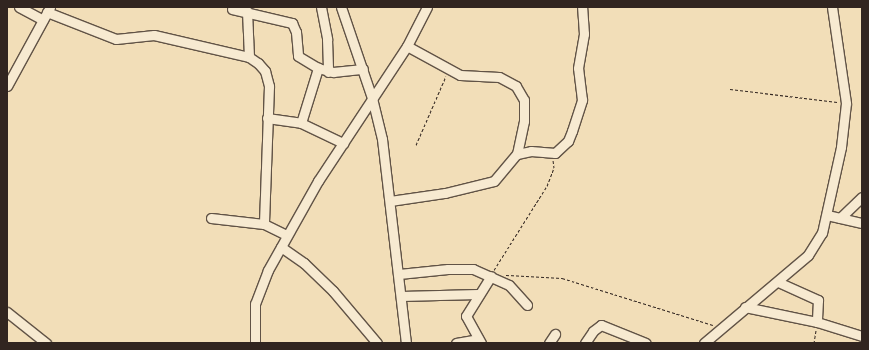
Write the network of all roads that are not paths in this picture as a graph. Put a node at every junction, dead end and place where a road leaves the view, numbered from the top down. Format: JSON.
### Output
{"nodes":[{"id":1,"x":19,"y":7,"type":"edge"},
{"id":2,"x":321,"y":7,"type":"edge"},
{"id":3,"x":341,"y":7,"type":"edge"},
{"id":4,"x":428,"y":7,"type":"edge"},
{"id":5,"x":582,"y":7,"type":"edge"},
{"id":6,"x":832,"y":7,"type":"edge"},
{"id":7,"x":232,"y":9,"type":"dead end"},
{"id":8,"x":247,"y":11,"type":"junction"},
{"id":9,"x":46,"y":13,"type":"edge"},
{"id":10,"x":407,"y":46,"type":"junction"},
{"id":11,"x":249,"y":57,"type":"junction"},
{"id":12,"x":318,"y":68,"type":"junction"},
{"id":13,"x":363,"y":69,"type":"junction"},
{"id":14,"x":328,"y":72,"type":"junction"},
{"id":15,"x":7,"y":86,"type":"edge"},
{"id":16,"x":372,"y":98,"type":"junction"},
{"id":17,"x":268,"y":118,"type":"junction"},
{"id":18,"x":301,"y":123,"type":"junction"},
{"id":19,"x":343,"y":143,"type":"junction"},
{"id":20,"x":517,"y":154,"type":"junction"},
{"id":21,"x":862,"y":197,"type":"edge"},
{"id":22,"x":390,"y":201,"type":"junction"},
{"id":23,"x":827,"y":215,"type":"junction"},
{"id":24,"x":211,"y":218,"type":"dead end"},
{"id":25,"x":840,"y":218,"type":"junction"},
{"id":26,"x":862,"y":223,"type":"edge"},
{"id":27,"x":264,"y":224,"type":"junction"},
{"id":28,"x":287,"y":235,"type":"junction"},
{"id":29,"x":281,"y":247,"type":"junction"},
{"id":30,"x":399,"y":274,"type":"junction"},
{"id":31,"x":493,"y":277,"type":"junction"},
{"id":32,"x":778,"y":282,"type":"junction"},
{"id":33,"x":478,"y":294,"type":"junction"},
{"id":34,"x":401,"y":296,"type":"junction"},
{"id":35,"x":527,"y":305,"type":"dead end"},
{"id":36,"x":745,"y":307,"type":"junction"},
{"id":37,"x":7,"y":312,"type":"edge"},
{"id":38,"x":818,"y":322,"type":"junction"},
{"id":39,"x":555,"y":334,"type":"dead end"},
{"id":40,"x":862,"y":336,"type":"edge"},
{"id":41,"x":480,"y":341,"type":"edge"},
{"id":42,"x":46,"y":343,"type":"edge"},
{"id":43,"x":255,"y":343,"type":"edge"},
{"id":44,"x":377,"y":343,"type":"edge"},
{"id":45,"x":406,"y":343,"type":"edge"},
{"id":46,"x":456,"y":343,"type":"edge"},
{"id":47,"x":549,"y":343,"type":"edge"},
{"id":48,"x":585,"y":343,"type":"edge"},
{"id":49,"x":646,"y":343,"type":"edge"},
{"id":50,"x":704,"y":343,"type":"edge"}],
"edges":[{"from":1,"to":9,"type":"street"},
{"from":2,"to":14,"type":"street"},
{"from":3,"to":13,"type":"street"},
{"from":4,"to":10,"type":"street"},
{"from":5,"to":20,"type":"street"},
{"from":6,"to":23,"type":"street"},
{"from":7,"to":8,"type":"street"},
{"from":8,"to":11,"type":"street"},
{"from":8,"to":12,"type":"street"},
{"from":9,"to":11,"type":"street"},
{"from":9,"to":15,"type":"street"},
{"from":10,"to":16,"type":"street"},
{"from":10,"to":20,"type":"street"},
{"from":11,"to":17,"type":"street"},
{"from":12,"to":14,"type":"street"},
{"from":12,"to":18,"type":"street"},
{"from":13,"to":14,"type":"street"},
{"from":13,"to":16,"type":"street"},
{"from":16,"to":19,"type":"street"},
{"from":16,"to":22,"type":"street"},
{"from":17,"to":18,"type":"street"},
{"from":17,"to":27,"type":"street"},
{"from":18,"to":19,"type":"street"},
{"from":19,"to":28,"type":"street"},
{"from":20,"to":22,"type":"street"},
{"from":21,"to":25,"type":"street"},
{"from":22,"to":30,"type":"street"},
{"from":23,"to":25,"type":"street"},
{"from":23,"to":32,"type":"street"},
{"from":24,"to":27,"type":"street"},
{"from":25,"to":26,"type":"street"},
{"from":27,"to":28,"type":"street"},
{"from":28,"to":29,"type":"street"},
{"from":29,"to":43,"type":"street"},
{"from":29,"to":44,"type":"street"},
{"from":30,"to":31,"type":"street"},
{"from":30,"to":34,"type":"street"},
{"from":31,"to":33,"type":"street"},
{"from":31,"to":35,"type":"street"},
{"from":32,"to":36,"type":"street"},
{"from":32,"to":38,"type":"street"},
{"from":33,"to":34,"type":"street"},
{"from":33,"to":41,"type":"street"},
{"from":34,"to":45,"type":"street"},
{"from":36,"to":38,"type":"street"},
{"from":36,"to":50,"type":"street"},
{"from":37,"to":42,"type":"street"},
{"from":38,"to":40,"type":"street"},
{"from":39,"to":47,"type":"street"},
{"from":41,"to":46,"type":"street"},
{"from":48,"to":49,"type":"street"}]}
